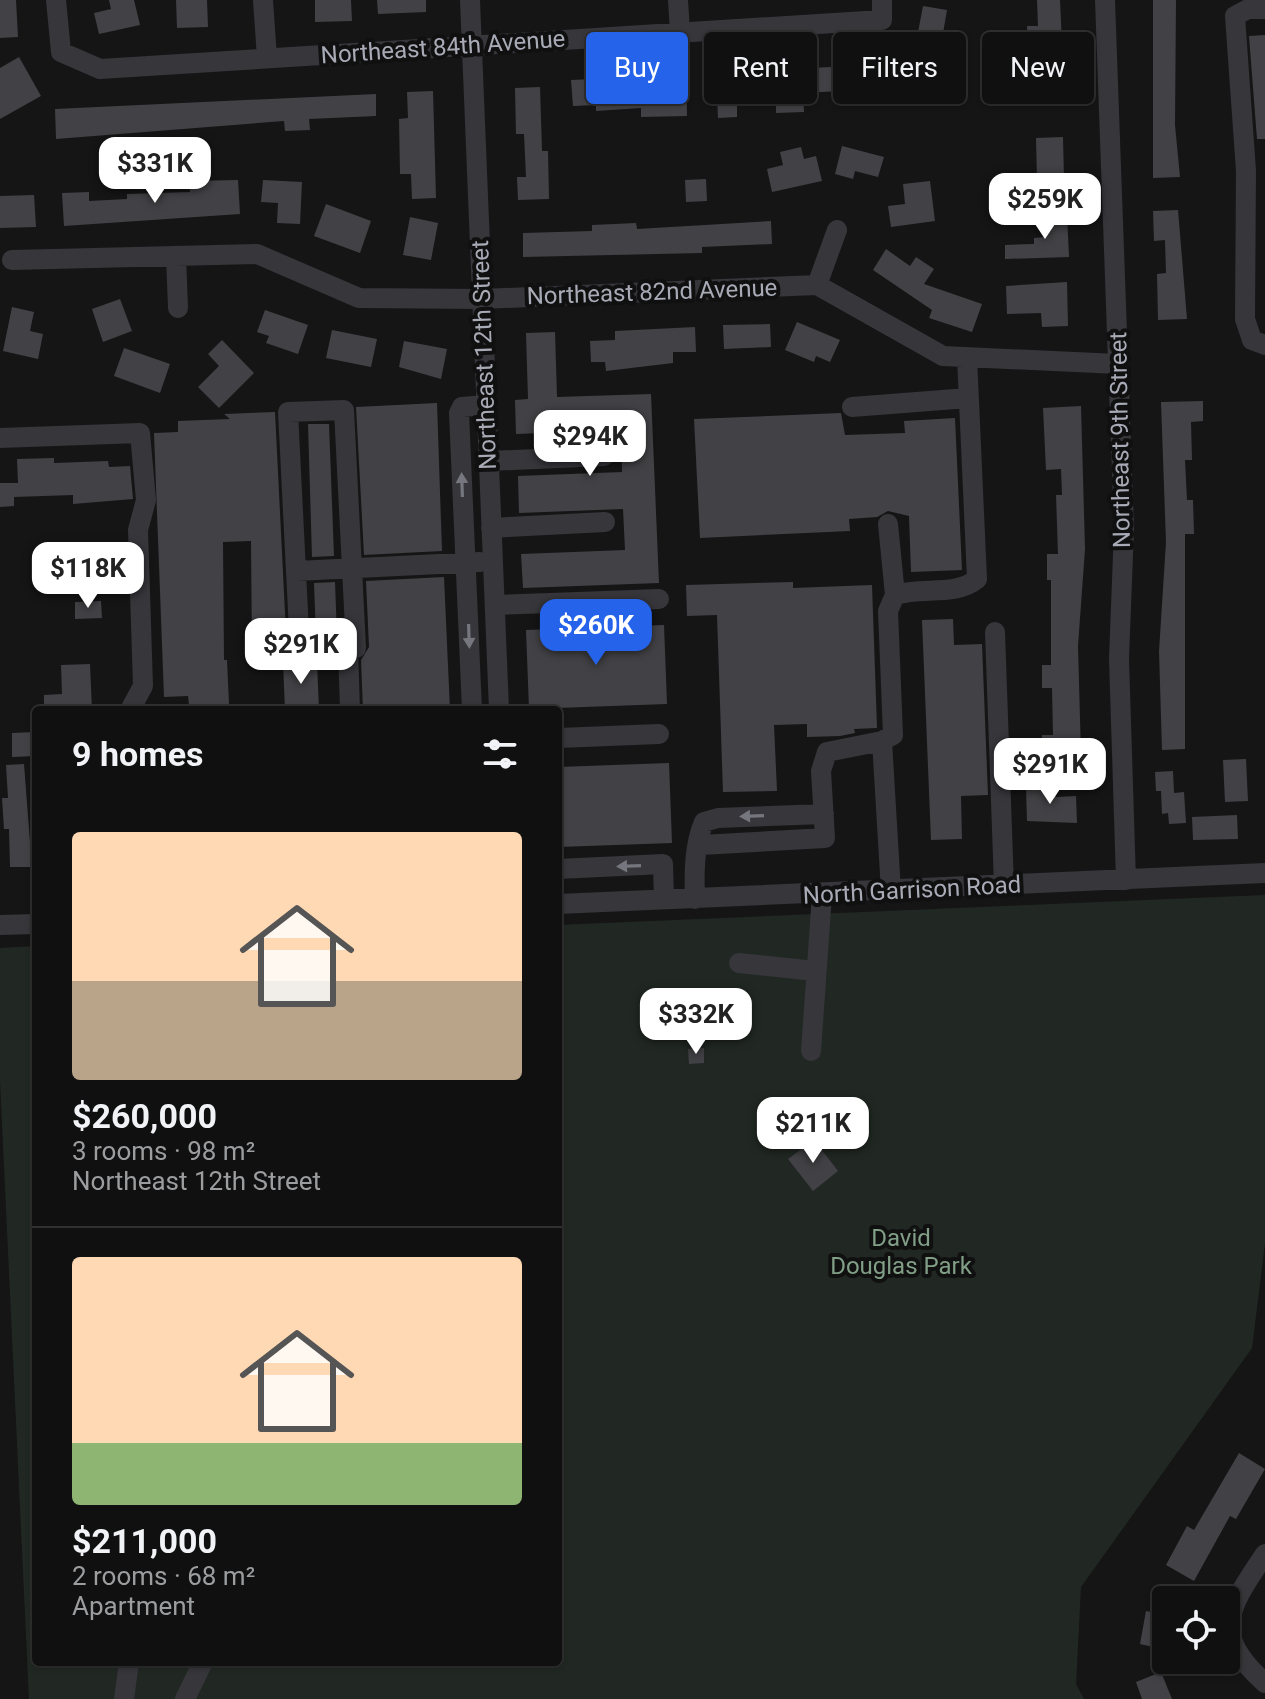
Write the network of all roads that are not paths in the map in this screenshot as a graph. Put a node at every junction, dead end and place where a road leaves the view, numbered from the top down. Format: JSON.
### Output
{"nodes":[{"id":1,"x":263,"y":0,"type":"edge"},
{"id":2,"x":470,"y":0,"type":"edge"},
{"id":3,"x":678,"y":0,"type":"edge"},
{"id":4,"x":1105,"y":0,"type":"edge"},
{"id":5,"x":56,"y":2,"type":"edge"},
{"id":6,"x":1265,"y":9,"type":"edge"},
{"id":7,"x":882,"y":10,"type":"edge"},
{"id":8,"x":680,"y":32,"type":"joint"},
{"id":9,"x":586,"y":38,"type":"edge"},
{"id":10,"x":472,"y":45,"type":"junction"},
{"id":11,"x":267,"y":58,"type":"junction"},
{"id":12,"x":1256,"y":170,"type":"edge"},
{"id":13,"x":837,"y":230,"type":"dead end"},
{"id":14,"x":176,"y":256,"type":"junction"},
{"id":15,"x":12,"y":260,"type":"dead end"},
{"id":16,"x":817,"y":285,"type":"junction"},
{"id":17,"x":482,"y":299,"type":"junction"},
{"id":18,"x":178,"y":308,"type":"dead end"},
{"id":19,"x":1265,"y":345,"type":"edge"},
{"id":20,"x":967,"y":357,"type":"junction"},
{"id":21,"x":1118,"y":364,"type":"junction"},
{"id":22,"x":968,"y":398,"type":"junction"},
{"id":23,"x":486,"y":405,"type":"junction"},
{"id":24,"x":852,"y":407,"type":"dead end"},
{"id":25,"x":0,"y":438,"type":"edge"},
{"id":26,"x":604,"y":456,"type":"dead end"},
{"id":27,"x":489,"y":461,"type":"junction"},
{"id":28,"x":605,"y":522,"type":"dead end"},
{"id":29,"x":888,"y":524,"type":"dead end"},
{"id":30,"x":491,"y":528,"type":"junction"},
{"id":31,"x":493,"y":562,"type":"junction"},
{"id":32,"x":466,"y":563,"type":"junction"},
{"id":33,"x":352,"y":568,"type":"junction"},
{"id":34,"x":296,"y":571,"type":"junction"},
{"id":35,"x":895,"y":595,"type":"junction"},
{"id":36,"x":659,"y":599,"type":"dead end"},
{"id":37,"x":495,"y":605,"type":"junction"},
{"id":38,"x":995,"y":632,"type":"dead end"},
{"id":39,"x":348,"y":649,"type":"junction"},
{"id":40,"x":132,"y":706,"type":"edge"},
{"id":41,"x":350,"y":706,"type":"edge"},
{"id":42,"x":472,"y":706,"type":"edge"},
{"id":43,"x":499,"y":706,"type":"edge"},
{"id":44,"x":659,"y":734,"type":"dead end"},
{"id":45,"x":562,"y":738,"type":"edge"},
{"id":46,"x":882,"y":741,"type":"junction"},
{"id":47,"x":824,"y":814,"type":"junction"},
{"id":48,"x":701,"y":845,"type":"junction"},
{"id":49,"x":562,"y":869,"type":"edge"},
{"id":50,"x":1265,"y":873,"type":"edge"},
{"id":51,"x":1126,"y":880,"type":"junction"},
{"id":52,"x":1004,"y":886,"type":"junction"},
{"id":53,"x":891,"y":891,"type":"junction"},
{"id":54,"x":822,"y":895,"type":"junction"},
{"id":55,"x":695,"y":899,"type":"junction"},
{"id":56,"x":664,"y":900,"type":"junction"},
{"id":57,"x":562,"y":904,"type":"edge"},
{"id":58,"x":32,"y":924,"type":"edge"},
{"id":59,"x":0,"y":925,"type":"edge"},
{"id":60,"x":739,"y":963,"type":"dead end"},
{"id":61,"x":815,"y":971,"type":"junction"},
{"id":62,"x":811,"y":1051,"type":"dead end"},
{"id":63,"x":1265,"y":1554,"type":"edge"},
{"id":64,"x":128,"y":1666,"type":"edge"},
{"id":65,"x":201,"y":1666,"type":"edge"},
{"id":66,"x":1265,"y":1683,"type":"edge"},
{"id":67,"x":124,"y":1699,"type":"edge"},
{"id":68,"x":185,"y":1699,"type":"edge"}],
"edges":[{"from":1,"to":11,"type":"street"},
{"from":2,"to":10,"type":"street","name":"Northeast 12th Street"},
{"from":3,"to":8,"type":"street"},
{"from":4,"to":21,"type":"street","name":"Northeast 9th Street"},
{"from":5,"to":11,"type":"street","name":"Northeast 84th Avenue"},
{"from":6,"to":12,"type":"street"},
{"from":7,"to":8,"type":"street","name":"Northeast 84th Avenue"},
{"from":9,"to":10,"type":"street","name":"Northeast 84th Avenue"},
{"from":10,"to":11,"type":"street","name":"Northeast 84th Avenue"},
{"from":10,"to":17,"type":"street","name":"Northeast 12th Street"},
{"from":12,"to":19,"type":"street"},
{"from":13,"to":16,"type":"street"},
{"from":14,"to":15,"type":"street","name":"Northeast 82nd Avenue"},
{"from":14,"to":17,"type":"street","name":"Northeast 82nd Avenue"},
{"from":14,"to":18,"type":"street"},
{"from":16,"to":17,"type":"street","name":"Northeast 82nd Avenue"},
{"from":16,"to":20,"type":"street"},
{"from":17,"to":23,"type":"street","name":"Northeast 12th Street"},
{"from":20,"to":21,"type":"street"},
{"from":20,"to":22,"type":"street"},
{"from":21,"to":51,"type":"street","name":"Northeast 9th Street"},
{"from":22,"to":24,"type":"street"},
{"from":22,"to":35,"type":"street"},
{"from":23,"to":27,"type":"street","name":"Northeast 12th Street"},
{"from":32,"to":23,"type":"street","one_way":true},
{"from":25,"to":40,"type":"street"},
{"from":26,"to":27,"type":"street"},
{"from":27,"to":30,"type":"street","name":"Northeast 12th Street"},
{"from":28,"to":30,"type":"street"},
{"from":29,"to":35,"type":"street"},
{"from":30,"to":31,"type":"street","name":"Northeast 12th Street"},
{"from":31,"to":32,"type":"street"},
{"from":31,"to":37,"type":"street","name":"Northeast 12th Street"},
{"from":32,"to":33,"type":"street"},
{"from":32,"to":42,"type":"street","one_way":true},
{"from":33,"to":34,"type":"street"},
{"from":33,"to":34,"type":"street"},
{"from":33,"to":39,"type":"street"},
{"from":34,"to":39,"type":"street"},
{"from":35,"to":46,"type":"street"},
{"from":36,"to":37,"type":"street"},
{"from":37,"to":43,"type":"street","name":"Northeast 12th Street"},
{"from":38,"to":52,"type":"street"},
{"from":39,"to":41,"type":"street"},
{"from":44,"to":45,"type":"street"},
{"from":46,"to":47,"type":"street"},
{"from":46,"to":53,"type":"street"},
{"from":47,"to":48,"type":"street","one_way":true},
{"from":47,"to":48,"type":"street"},
{"from":48,"to":55,"type":"street"},
{"from":56,"to":49,"type":"street","one_way":true},
{"from":50,"to":51,"type":"street","name":"North Garrison Road"},
{"from":51,"to":52,"type":"street","name":"North Garrison Road"},
{"from":52,"to":53,"type":"street","name":"North Garrison Road"},
{"from":53,"to":54,"type":"street","name":"North Garrison Road"},
{"from":54,"to":55,"type":"street","name":"North Garrison Road"},
{"from":54,"to":61,"type":"street"},
{"from":55,"to":56,"type":"street","name":"North Garrison Road"},
{"from":56,"to":57,"type":"street","name":"North Garrison Road"},
{"from":58,"to":59,"type":"street"},
{"from":60,"to":61,"type":"street"},
{"from":61,"to":62,"type":"street"},
{"from":63,"to":66,"type":"street"},
{"from":64,"to":67,"type":"street"},
{"from":65,"to":68,"type":"street"}]}
